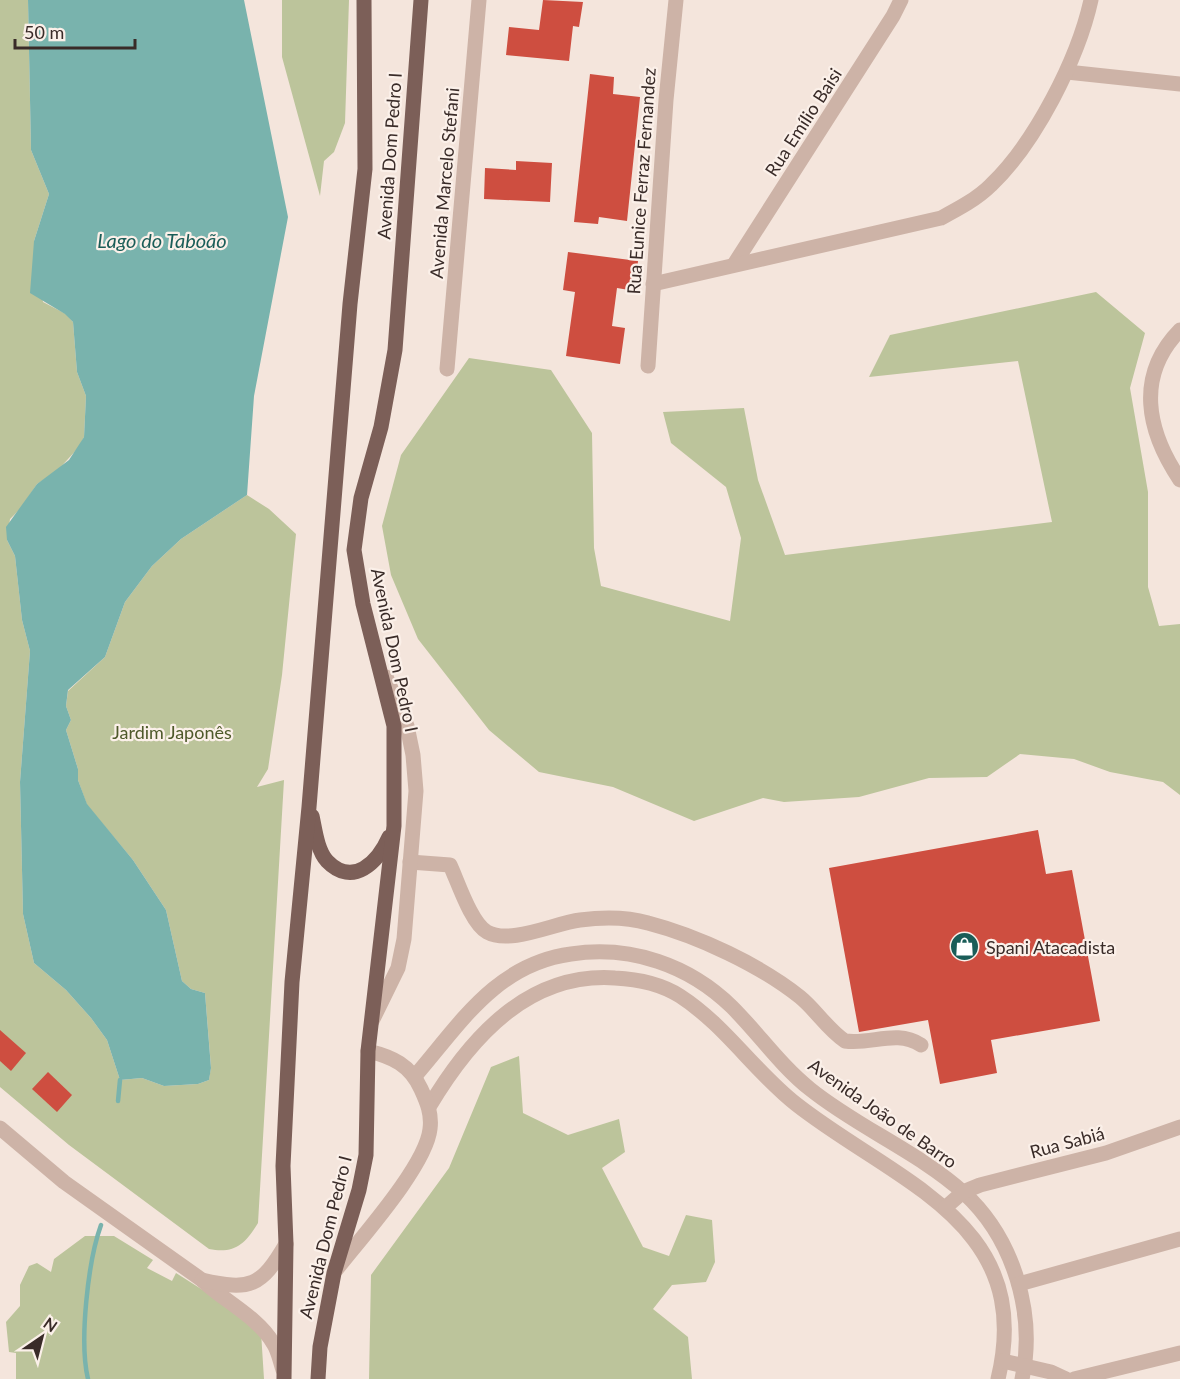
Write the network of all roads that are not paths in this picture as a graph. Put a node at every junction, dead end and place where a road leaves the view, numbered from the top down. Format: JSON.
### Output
{"nodes":[{"id":1,"x":363,"y":0,"type":"edge"},
{"id":2,"x":420,"y":0,"type":"edge"},
{"id":3,"x":479,"y":0,"type":"edge"},
{"id":4,"x":676,"y":0,"type":"edge"},
{"id":5,"x":901,"y":0,"type":"edge"},
{"id":6,"x":1091,"y":0,"type":"edge"},
{"id":7,"x":1067,"y":72,"type":"junction"},
{"id":8,"x":1180,"y":84,"type":"edge"},
{"id":9,"x":735,"y":263,"type":"junction"},
{"id":10,"x":653,"y":284,"type":"junction"},
{"id":11,"x":1180,"y":330,"type":"edge"},
{"id":12,"x":648,"y":366,"type":"dead end"},
{"id":13,"x":447,"y":369,"type":"dead end"},
{"id":14,"x":1180,"y":480,"type":"edge"},
{"id":15,"x":372,"y":643,"type":"junction"},
{"id":16,"x":309,"y":807,"type":"junction"},
{"id":17,"x":394,"y":826,"type":"junction"},
{"id":18,"x":410,"y":862,"type":"junction"},
{"id":19,"x":370,"y":1024,"type":"junction"},
{"id":20,"x":921,"y":1045,"type":"dead end"},
{"id":21,"x":368,"y":1051,"type":"junction"},
{"id":22,"x":415,"y":1076,"type":"junction"},
{"id":23,"x":429,"y":1107,"type":"junction"},
{"id":24,"x":1180,"y":1127,"type":"edge"},
{"id":25,"x":0,"y":1128,"type":"edge"},
{"id":26,"x":963,"y":1192,"type":"junction"},
{"id":27,"x":946,"y":1207,"type":"junction"},
{"id":28,"x":1180,"y":1239,"type":"edge"},
{"id":29,"x":286,"y":1244,"type":"junction"},
{"id":30,"x":334,"y":1273,"type":"junction"},
{"id":31,"x":202,"y":1280,"type":"junction"},
{"id":32,"x":1019,"y":1284,"type":"junction"},
{"id":33,"x":1180,"y":1353,"type":"edge"},
{"id":34,"x":1003,"y":1361,"type":"junction"},
{"id":35,"x":1023,"y":1372,"type":"edge"},
{"id":36,"x":284,"y":1376,"type":"edge"},
{"id":37,"x":318,"y":1379,"type":"edge"},
{"id":38,"x":998,"y":1379,"type":"edge"},
{"id":39,"x":1066,"y":1379,"type":"edge"},
{"id":40,"x":1074,"y":1379,"type":"edge"}],
"edges":[{"from":1,"to":16,"type":"main road","name":"Avenida Dom Pedro I"},
{"from":2,"to":15,"type":"main road","name":"Avenida Dom Pedro I"},
{"from":3,"to":13,"type":"street","name":"Avenida Marcelo Stefani"},
{"from":4,"to":10,"type":"street","name":"Rua Eunice Ferraz Fernandez"},
{"from":5,"to":9,"type":"street","name":"Rua Emílio Baisi"},
{"from":6,"to":7,"type":"street"},
{"from":7,"to":8,"type":"street"},
{"from":7,"to":9,"type":"street"},
{"from":9,"to":10,"type":"street"},
{"from":10,"to":12,"type":"street","name":"Rua Eunice Ferraz Fernandez"},
{"from":11,"to":14,"type":"street"},
{"from":15,"to":17,"type":"main road","name":"Avenida Dom Pedro I"},
{"from":15,"to":18,"type":"street"},
{"from":16,"to":17,"type":"main road"},
{"from":16,"to":29,"type":"main road","name":"Avenida Dom Pedro I"},
{"from":17,"to":19,"type":"main road","name":"Avenida Dom Pedro I"},
{"from":18,"to":19,"type":"street"},
{"from":18,"to":20,"type":"street"},
{"from":19,"to":21,"type":"main road","name":"Avenida Dom Pedro I"},
{"from":21,"to":22,"type":"street"},
{"from":21,"to":30,"type":"main road","name":"Avenida Dom Pedro I"},
{"from":22,"to":23,"type":"street"},
{"from":22,"to":26,"type":"street","name":"Avenida João de Barro"},
{"from":23,"to":27,"type":"street"},
{"from":23,"to":30,"type":"street"},
{"from":24,"to":26,"type":"street","name":"Rua Sabiá"},
{"from":25,"to":31,"type":"street"},
{"from":26,"to":27,"type":"street"},
{"from":26,"to":32,"type":"street","name":"Avenida João de Barro"},
{"from":27,"to":34,"type":"street"},
{"from":28,"to":32,"type":"street"},
{"from":29,"to":31,"type":"street"},
{"from":29,"to":36,"type":"main road","name":"Avenida Dom Pedro I"},
{"from":30,"to":37,"type":"main road","name":"Avenida Dom Pedro I"},
{"from":31,"to":36,"type":"street"},
{"from":32,"to":35,"type":"street","name":"Avenida João de Barro"},
{"from":33,"to":40,"type":"street"},
{"from":34,"to":35,"type":"street"},
{"from":34,"to":38,"type":"street"},
{"from":35,"to":39,"type":"street"}]}
